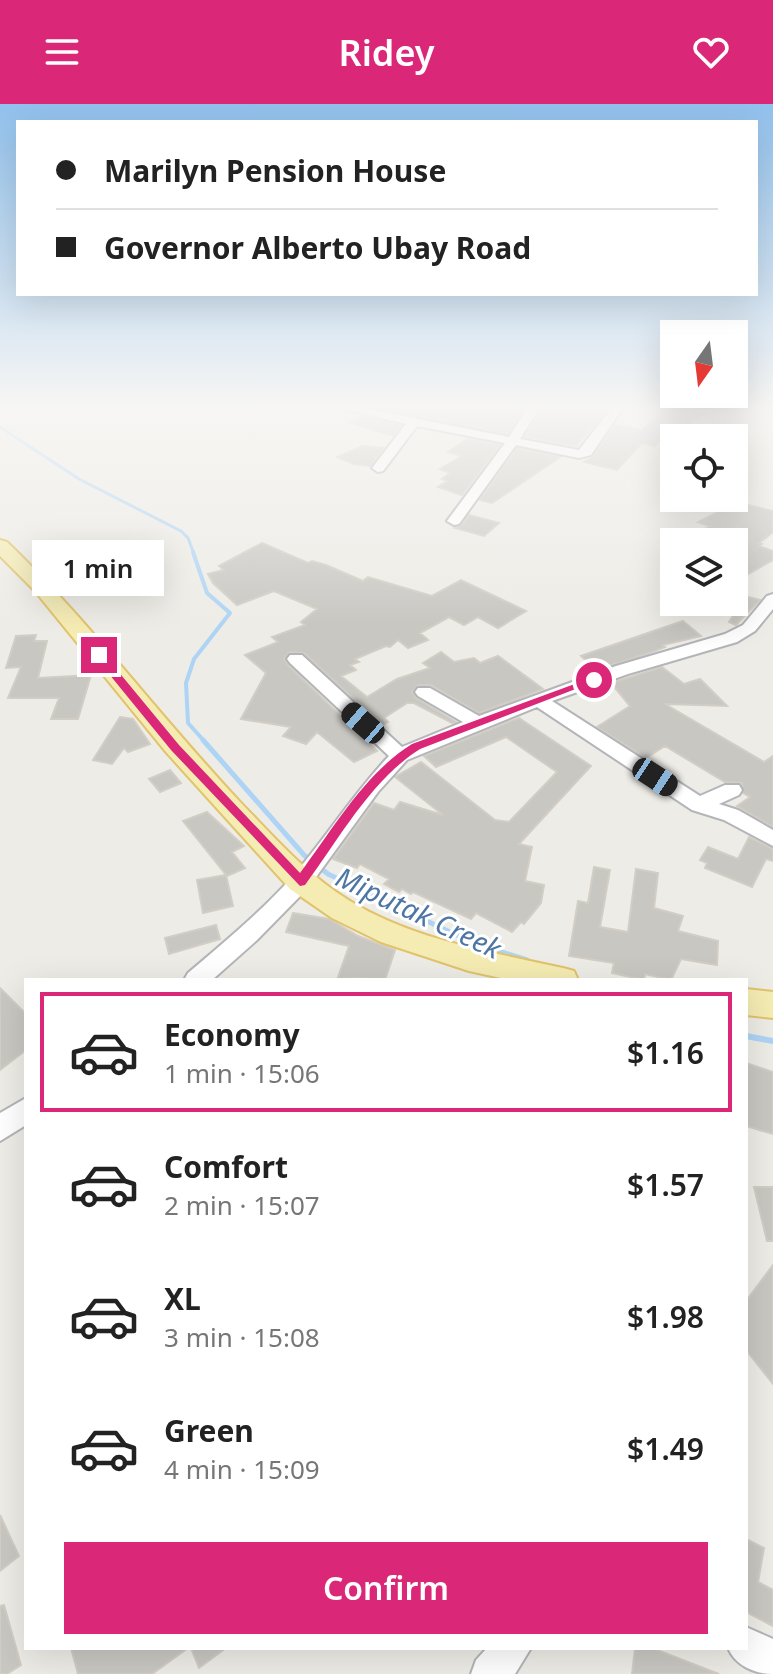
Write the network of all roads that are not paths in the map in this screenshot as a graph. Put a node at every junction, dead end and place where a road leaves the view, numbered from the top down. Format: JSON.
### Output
{"nodes":[{"id":1,"x":486,"y":478,"type":"edge"},
{"id":2,"x":454,"y":521,"type":"dead end"},
{"id":3,"x":0,"y":546,"type":"edge"},
{"id":4,"x":773,"y":599,"type":"edge"},
{"id":5,"x":296,"y":659,"type":"dead end"},
{"id":6,"x":424,"y":692,"type":"dead end"},
{"id":7,"x":538,"y":700,"type":"junction"},
{"id":8,"x":478,"y":723,"type":"junction"},
{"id":9,"x":400,"y":756,"type":"junction"},
{"id":10,"x":732,"y":790,"type":"dead end"},
{"id":11,"x":699,"y":805,"type":"junction"},
{"id":12,"x":773,"y":839,"type":"edge"},
{"id":13,"x":310,"y":867,"type":"junction"},
{"id":14,"x":205,"y":978,"type":"edge"},
{"id":15,"x":554,"y":978,"type":"edge"},
{"id":16,"x":748,"y":1002,"type":"edge"},
{"id":17,"x":773,"y":1005,"type":"edge"},
{"id":18,"x":24,"y":1111,"type":"edge"},
{"id":19,"x":0,"y":1129,"type":"edge"},
{"id":20,"x":748,"y":1647,"type":"edge"},
{"id":21,"x":510,"y":1650,"type":"edge"},
{"id":22,"x":773,"y":1660,"type":"edge"},
{"id":23,"x":490,"y":1674,"type":"edge"}],
"edges":[{"from":1,"to":2,"type":"street"},
{"from":3,"to":13,"type":"main road"},
{"from":4,"to":7,"type":"street"},
{"from":5,"to":9,"type":"street"},
{"from":6,"to":8,"type":"street"},
{"from":7,"to":8,"type":"street"},
{"from":7,"to":11,"type":"street"},
{"from":8,"to":9,"type":"street"},
{"from":9,"to":13,"type":"street"},
{"from":10,"to":11,"type":"street"},
{"from":11,"to":12,"type":"street"},
{"from":13,"to":14,"type":"street"},
{"from":13,"to":15,"type":"main road"},
{"from":16,"to":17,"type":"main road"},
{"from":18,"to":19,"type":"street"},
{"from":20,"to":22,"type":"street"},
{"from":21,"to":23,"type":"street"}]}
